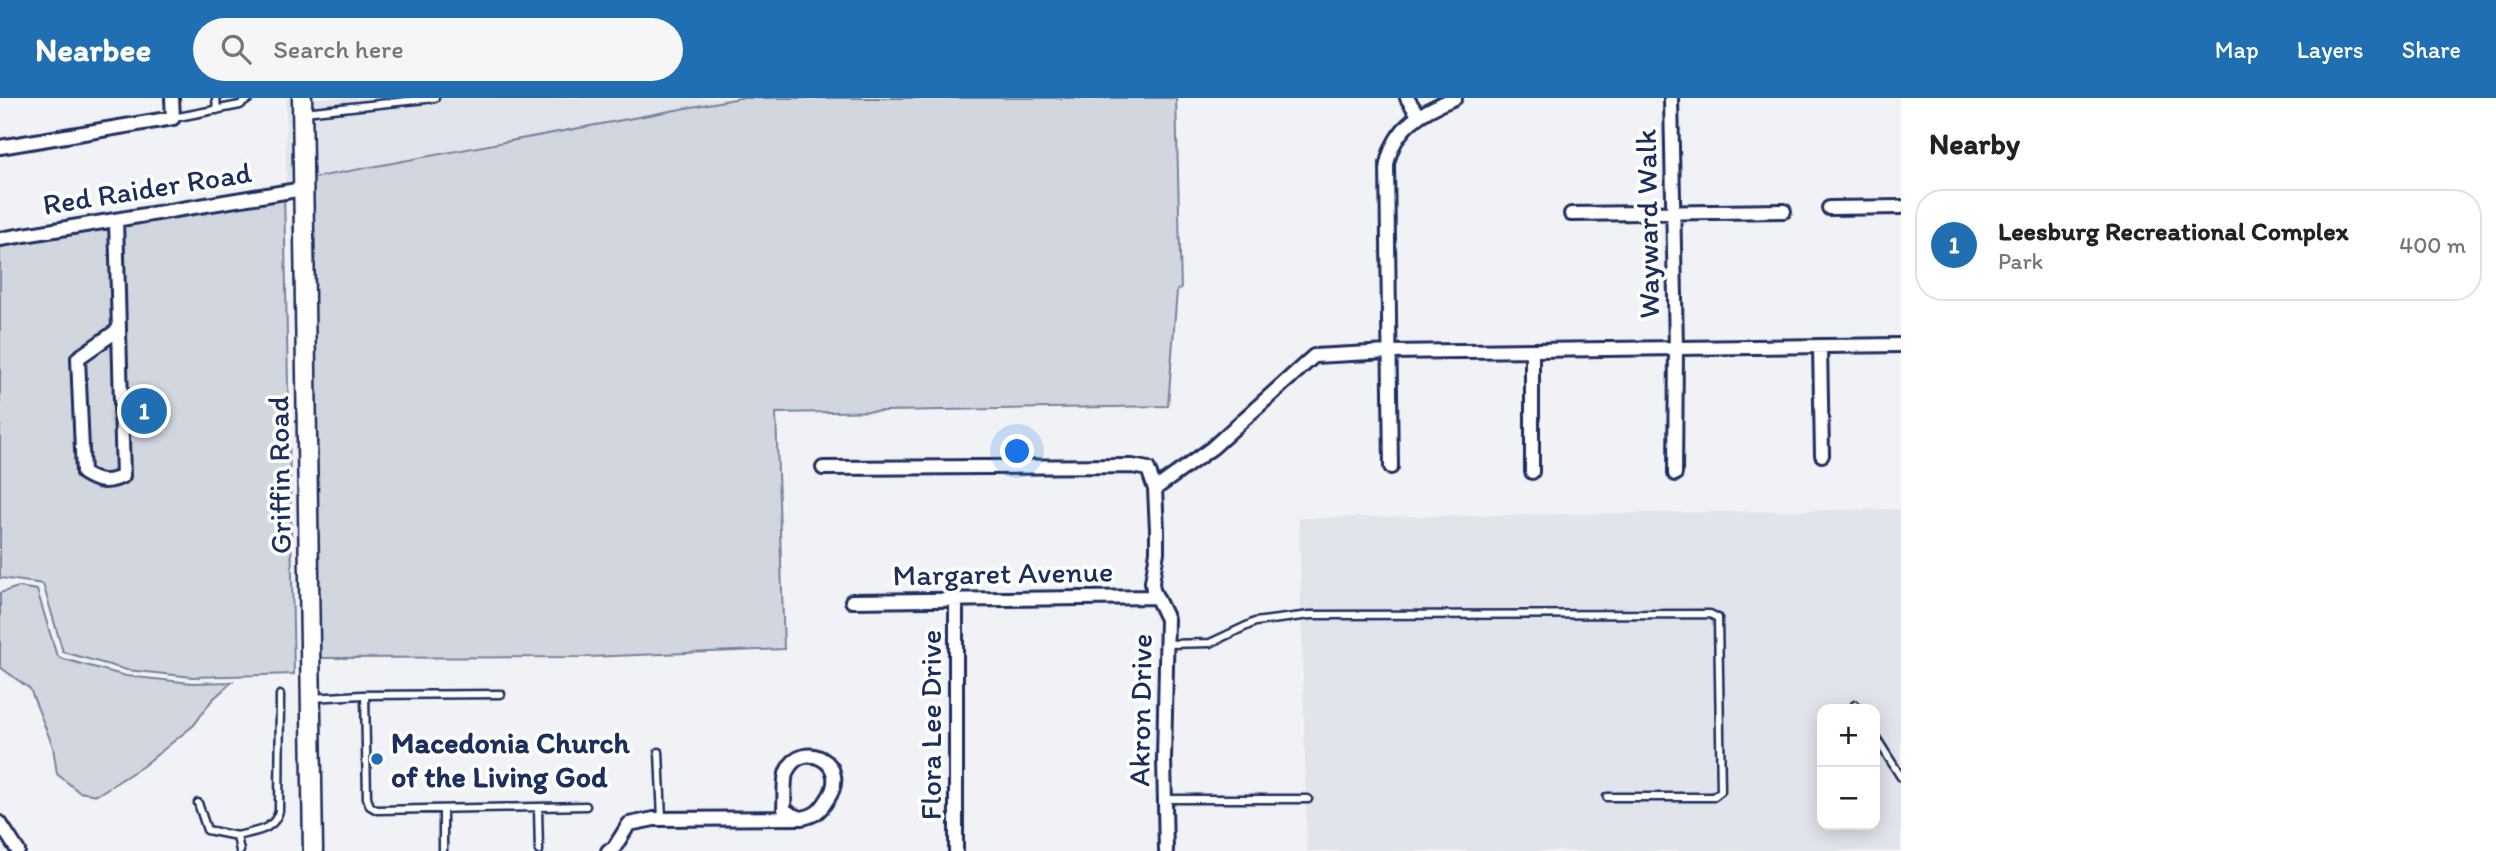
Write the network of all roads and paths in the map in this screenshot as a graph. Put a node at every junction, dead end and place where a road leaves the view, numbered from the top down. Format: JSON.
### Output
{"nodes":[{"id":1,"x":172,"y":98,"type":"edge"},
{"id":2,"x":216,"y":98,"type":"edge"},
{"id":3,"x":250,"y":98,"type":"edge"},
{"id":4,"x":435,"y":98,"type":"edge"},
{"id":5,"x":1407,"y":98,"type":"edge"},
{"id":6,"x":1455,"y":98,"type":"edge"},
{"id":7,"x":1671,"y":98,"type":"edge"},
{"id":8,"x":302,"y":105,"type":"edge"},
{"id":9,"x":217,"y":110,"type":"junction"},
{"id":10,"x":1418,"y":115,"type":"junction"},
{"id":11,"x":173,"y":118,"type":"junction"},
{"id":12,"x":0,"y":147,"type":"edge"},
{"id":13,"x":303,"y":189,"type":"junction"},
{"id":14,"x":1901,"y":207,"type":"edge"},
{"id":15,"x":1829,"y":208,"type":"dead end"},
{"id":16,"x":1784,"y":211,"type":"dead end"},
{"id":17,"x":1674,"y":212,"type":"junction"},
{"id":18,"x":1571,"y":214,"type":"dead end"},
{"id":19,"x":116,"y":220,"type":"junction"},
{"id":20,"x":0,"y":239,"type":"edge"},
{"id":21,"x":118,"y":330,"type":"junction"},
{"id":22,"x":1901,"y":345,"type":"edge"},
{"id":23,"x":1820,"y":346,"type":"junction"},
{"id":24,"x":1676,"y":348,"type":"junction"},
{"id":25,"x":1532,"y":351,"type":"junction"},
{"id":26,"x":1389,"y":352,"type":"junction"},
{"id":27,"x":1822,"y":454,"type":"dead end"},
{"id":28,"x":1391,"y":467,"type":"dead end"},
{"id":29,"x":823,"y":468,"type":"dead end"},
{"id":30,"x":1532,"y":472,"type":"dead end"},
{"id":31,"x":1675,"y":474,"type":"dead end"},
{"id":32,"x":1155,"y":489,"type":"junction"},
{"id":33,"x":1156,"y":597,"type":"junction"},
{"id":34,"x":957,"y":600,"type":"junction"},
{"id":35,"x":852,"y":601,"type":"dead end"},
{"id":36,"x":1167,"y":644,"type":"junction"},
{"id":37,"x":501,"y":694,"type":"dead end"},
{"id":38,"x":280,"y":695,"type":"dead end"},
{"id":39,"x":365,"y":695,"type":"junction"},
{"id":40,"x":310,"y":698,"type":"junction"},
{"id":41,"x":1880,"y":744,"type":"edge"},
{"id":42,"x":659,"y":752,"type":"dead end"},
{"id":43,"x":1901,"y":777,"type":"edge"},
{"id":44,"x":1607,"y":797,"type":"dead end"},
{"id":45,"x":1165,"y":799,"type":"junction"},
{"id":46,"x":1308,"y":799,"type":"dead end"},
{"id":47,"x":198,"y":803,"type":"dead end"},
{"id":48,"x":586,"y":806,"type":"dead end"},
{"id":49,"x":538,"y":807,"type":"junction"},
{"id":50,"x":443,"y":809,"type":"junction"},
{"id":51,"x":802,"y":818,"type":"junction"},
{"id":52,"x":662,"y":819,"type":"junction"},
{"id":53,"x":0,"y":824,"type":"edge"},
{"id":54,"x":237,"y":836,"type":"junction"},
{"id":55,"x":18,"y":851,"type":"edge"},
{"id":56,"x":240,"y":851,"type":"edge"},
{"id":57,"x":313,"y":851,"type":"edge"},
{"id":58,"x":443,"y":851,"type":"edge"},
{"id":59,"x":538,"y":851,"type":"edge"},
{"id":60,"x":608,"y":851,"type":"edge"},
{"id":61,"x":956,"y":851,"type":"edge"},
{"id":62,"x":1166,"y":851,"type":"edge"}],
"edges":[{"from":1,"to":11,"type":"street"},
{"from":2,"to":9,"type":"lane"},
{"from":3,"to":9,"type":"lane"},
{"from":4,"to":8,"type":"lane"},
{"from":5,"to":10,"type":"street"},
{"from":6,"to":10,"type":"street"},
{"from":7,"to":17,"type":"street","name":"Wayward Walk"},
{"from":8,"to":13,"type":"street","name":"Griffin Road"},
{"from":9,"to":11,"type":"lane"},
{"from":10,"to":26,"type":"street"},
{"from":11,"to":12,"type":"street"},
{"from":13,"to":19,"type":"street","name":"Red Raider Road"},
{"from":13,"to":40,"type":"street","name":"Griffin Road"},
{"from":14,"to":15,"type":"street"},
{"from":16,"to":17,"type":"street"},
{"from":17,"to":18,"type":"street"},
{"from":17,"to":24,"type":"street","name":"Wayward Walk"},
{"from":19,"to":20,"type":"street","name":"Red Raider Road"},
{"from":19,"to":21,"type":"street"},
{"from":21,"to":21,"type":"street"},
{"from":22,"to":23,"type":"street"},
{"from":23,"to":24,"type":"street"},
{"from":23,"to":27,"type":"street"},
{"from":24,"to":25,"type":"street"},
{"from":24,"to":31,"type":"street","name":"Wayward Walk"},
{"from":25,"to":26,"type":"street"},
{"from":25,"to":30,"type":"street"},
{"from":26,"to":28,"type":"street"},
{"from":26,"to":32,"type":"street"},
{"from":29,"to":32,"type":"street"},
{"from":32,"to":33,"type":"street","name":"Akron Drive"},
{"from":33,"to":34,"type":"street","name":"Margaret Avenue"},
{"from":33,"to":36,"type":"street","name":"Akron Drive"},
{"from":34,"to":35,"type":"street","name":"Margaret Avenue"},
{"from":34,"to":61,"type":"street","name":"Flora Lee Drive"},
{"from":36,"to":44,"type":"lane"},
{"from":36,"to":45,"type":"street","name":"Akron Drive"},
{"from":37,"to":39,"type":"lane"},
{"from":38,"to":54,"type":"lane"},
{"from":39,"to":40,"type":"lane"},
{"from":39,"to":50,"type":"lane"},
{"from":40,"to":57,"type":"street","name":"Griffin Road"},
{"from":41,"to":43,"type":"lane"},
{"from":42,"to":52,"type":"lane"},
{"from":45,"to":46,"type":"lane"},
{"from":45,"to":62,"type":"street","name":"Akron Drive"},
{"from":47,"to":54,"type":"lane"},
{"from":48,"to":49,"type":"lane"},
{"from":49,"to":50,"type":"lane"},
{"from":49,"to":59,"type":"lane"},
{"from":50,"to":58,"type":"lane"},
{"from":51,"to":51,"type":"street"},
{"from":51,"to":52,"type":"street"},
{"from":52,"to":60,"type":"street"},
{"from":53,"to":55,"type":"street"},
{"from":54,"to":56,"type":"lane"}]}
